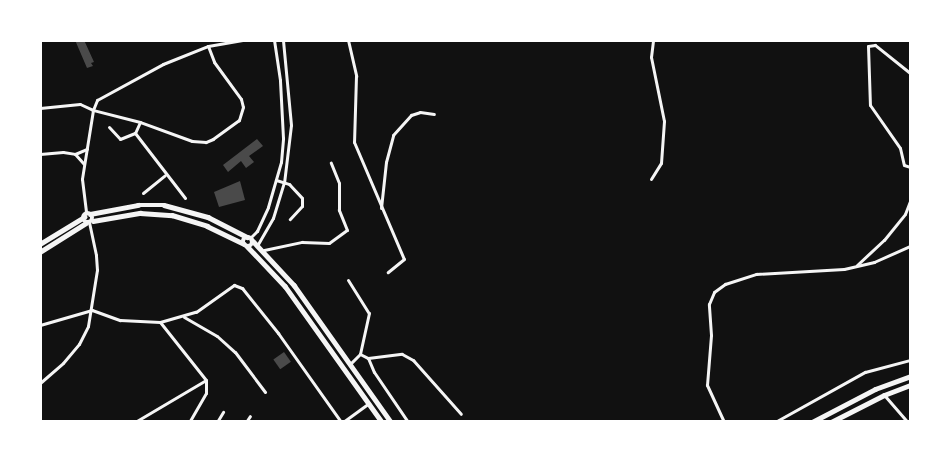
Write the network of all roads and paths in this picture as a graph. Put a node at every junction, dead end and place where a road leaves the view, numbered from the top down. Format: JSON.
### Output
{"nodes":[{"id":1,"x":242,"y":40,"type":"edge"},
{"id":2,"x":274,"y":40,"type":"edge"},
{"id":3,"x":348,"y":40,"type":"edge"},
{"id":4,"x":653,"y":40,"type":"edge"},
{"id":5,"x":222,"y":42,"type":"edge"},
{"id":6,"x":285,"y":42,"type":"edge"},
{"id":7,"x":208,"y":46,"type":"junction"},
{"id":8,"x":910,"y":73,"type":"edge"},
{"id":9,"x":40,"y":108,"type":"edge"},
{"id":10,"x":93,"y":110,"type":"junction"},
{"id":11,"x":434,"y":114,"type":"dead end"},
{"id":12,"x":140,"y":122,"type":"junction"},
{"id":13,"x":109,"y":127,"type":"dead end"},
{"id":14,"x":135,"y":133,"type":"junction"},
{"id":15,"x":87,"y":149,"type":"junction"},
{"id":16,"x":40,"y":153,"type":"edge"},
{"id":17,"x":75,"y":154,"type":"junction"},
{"id":18,"x":331,"y":163,"type":"dead end"},
{"id":19,"x":84,"y":165,"type":"junction"},
{"id":20,"x":910,"y":167,"type":"edge"},
{"id":21,"x":165,"y":175,"type":"junction"},
{"id":22,"x":651,"y":179,"type":"dead end"},
{"id":23,"x":276,"y":180,"type":"junction"},
{"id":24,"x":284,"y":183,"type":"junction"},
{"id":25,"x":143,"y":193,"type":"dead end"},
{"id":26,"x":185,"y":198,"type":"dead end"},
{"id":27,"x":910,"y":201,"type":"edge"},
{"id":28,"x":381,"y":210,"type":"junction"},
{"id":29,"x":88,"y":219,"type":"junction"},
{"id":30,"x":290,"y":219,"type":"dead end"},
{"id":31,"x":250,"y":238,"type":"junction"},
{"id":32,"x":40,"y":244,"type":"edge"},
{"id":33,"x":258,"y":244,"type":"junction"},
{"id":34,"x":245,"y":245,"type":"junction"},
{"id":35,"x":910,"y":246,"type":"edge"},
{"id":36,"x":264,"y":250,"type":"junction"},
{"id":37,"x":40,"y":252,"type":"edge"},
{"id":38,"x":854,"y":267,"type":"junction"},
{"id":39,"x":388,"y":272,"type":"dead end"},
{"id":40,"x":348,"y":280,"type":"dead end"},
{"id":41,"x":92,"y":310,"type":"junction"},
{"id":42,"x":183,"y":316,"type":"junction"},
{"id":43,"x":160,"y":322,"type":"junction"},
{"id":44,"x":40,"y":325,"type":"edge"},
{"id":45,"x":360,"y":354,"type":"junction"},
{"id":46,"x":368,"y":358,"type":"junction"},
{"id":47,"x":910,"y":360,"type":"edge"},
{"id":48,"x":350,"y":364,"type":"junction"},
{"id":49,"x":910,"y":376,"type":"edge"},
{"id":50,"x":206,"y":380,"type":"junction"},
{"id":51,"x":40,"y":383,"type":"edge"},
{"id":52,"x":910,"y":385,"type":"edge"},
{"id":53,"x":265,"y":392,"type":"dead end"},
{"id":54,"x":884,"y":395,"type":"junction"},
{"id":55,"x":369,"y":403,"type":"junction"},
{"id":56,"x":223,"y":412,"type":"dead end"},
{"id":57,"x":462,"y":414,"type":"dead end"},
{"id":58,"x":249,"y":416,"type":"dead end"},
{"id":59,"x":135,"y":422,"type":"edge"},
{"id":60,"x":189,"y":422,"type":"edge"},
{"id":61,"x":217,"y":422,"type":"edge"},
{"id":62,"x":246,"y":422,"type":"edge"},
{"id":63,"x":342,"y":422,"type":"edge"},
{"id":64,"x":382,"y":422,"type":"edge"},
{"id":65,"x":392,"y":422,"type":"edge"},
{"id":66,"x":408,"y":422,"type":"edge"},
{"id":67,"x":724,"y":422,"type":"edge"},
{"id":68,"x":775,"y":422,"type":"edge"},
{"id":69,"x":812,"y":422,"type":"edge"},
{"id":70,"x":831,"y":422,"type":"edge"},
{"id":71,"x":908,"y":422,"type":"edge"}],
"edges":[{"from":1,"to":5,"type":"street"},
{"from":2,"to":23,"type":"street"},
{"from":3,"to":28,"type":"street"},
{"from":4,"to":22,"type":"street"},
{"from":5,"to":7,"type":"street"},
{"from":6,"to":24,"type":"street"},
{"from":7,"to":10,"type":"street"},
{"from":7,"to":12,"type":"street"},
{"from":8,"to":20,"type":"street"},
{"from":9,"to":10,"type":"street"},
{"from":10,"to":12,"type":"street"},
{"from":10,"to":15,"type":"street"},
{"from":11,"to":28,"type":"street"},
{"from":12,"to":14,"type":"street"},
{"from":13,"to":14,"type":"street"},
{"from":14,"to":21,"type":"street"},
{"from":15,"to":17,"type":"street"},
{"from":15,"to":19,"type":"street"},
{"from":16,"to":17,"type":"street"},
{"from":17,"to":19,"type":"street"},
{"from":18,"to":36,"type":"street"},
{"from":19,"to":29,"type":"street"},
{"from":21,"to":25,"type":"street"},
{"from":21,"to":26,"type":"street"},
{"from":23,"to":24,"type":"street"},
{"from":23,"to":31,"type":"street"},
{"from":24,"to":30,"type":"street"},
{"from":24,"to":33,"type":"street"},
{"from":27,"to":38,"type":"street"},
{"from":28,"to":39,"type":"street"},
{"from":29,"to":31,"type":"main road"},
{"from":29,"to":32,"type":"main road"},
{"from":29,"to":34,"type":"main road"},
{"from":29,"to":37,"type":"main road"},
{"from":29,"to":41,"type":"street"},
{"from":31,"to":33,"type":"main road"},
{"from":31,"to":34,"type":"main road"},
{"from":33,"to":36,"type":"main road"},
{"from":34,"to":55,"type":"main road"},
{"from":35,"to":38,"type":"street"},
{"from":36,"to":48,"type":"main road"},
{"from":38,"to":67,"type":"street"},
{"from":40,"to":45,"type":"street"},
{"from":41,"to":43,"type":"street"},
{"from":41,"to":44,"type":"street"},
{"from":41,"to":51,"type":"street"},
{"from":42,"to":43,"type":"street"},
{"from":42,"to":53,"type":"street"},
{"from":42,"to":63,"type":"street"},
{"from":43,"to":50,"type":"street"},
{"from":45,"to":46,"type":"street"},
{"from":45,"to":48,"type":"street"},
{"from":46,"to":57,"type":"street"},
{"from":46,"to":66,"type":"street"},
{"from":47,"to":68,"type":"street"},
{"from":48,"to":65,"type":"main road"},
{"from":49,"to":69,"type":"main road"},
{"from":50,"to":59,"type":"street"},
{"from":50,"to":60,"type":"street"},
{"from":52,"to":54,"type":"main road"},
{"from":54,"to":70,"type":"main road"},
{"from":54,"to":71,"type":"street"},
{"from":55,"to":63,"type":"street"},
{"from":55,"to":64,"type":"main road"},
{"from":56,"to":61,"type":"street"},
{"from":58,"to":62,"type":"street"}]}
